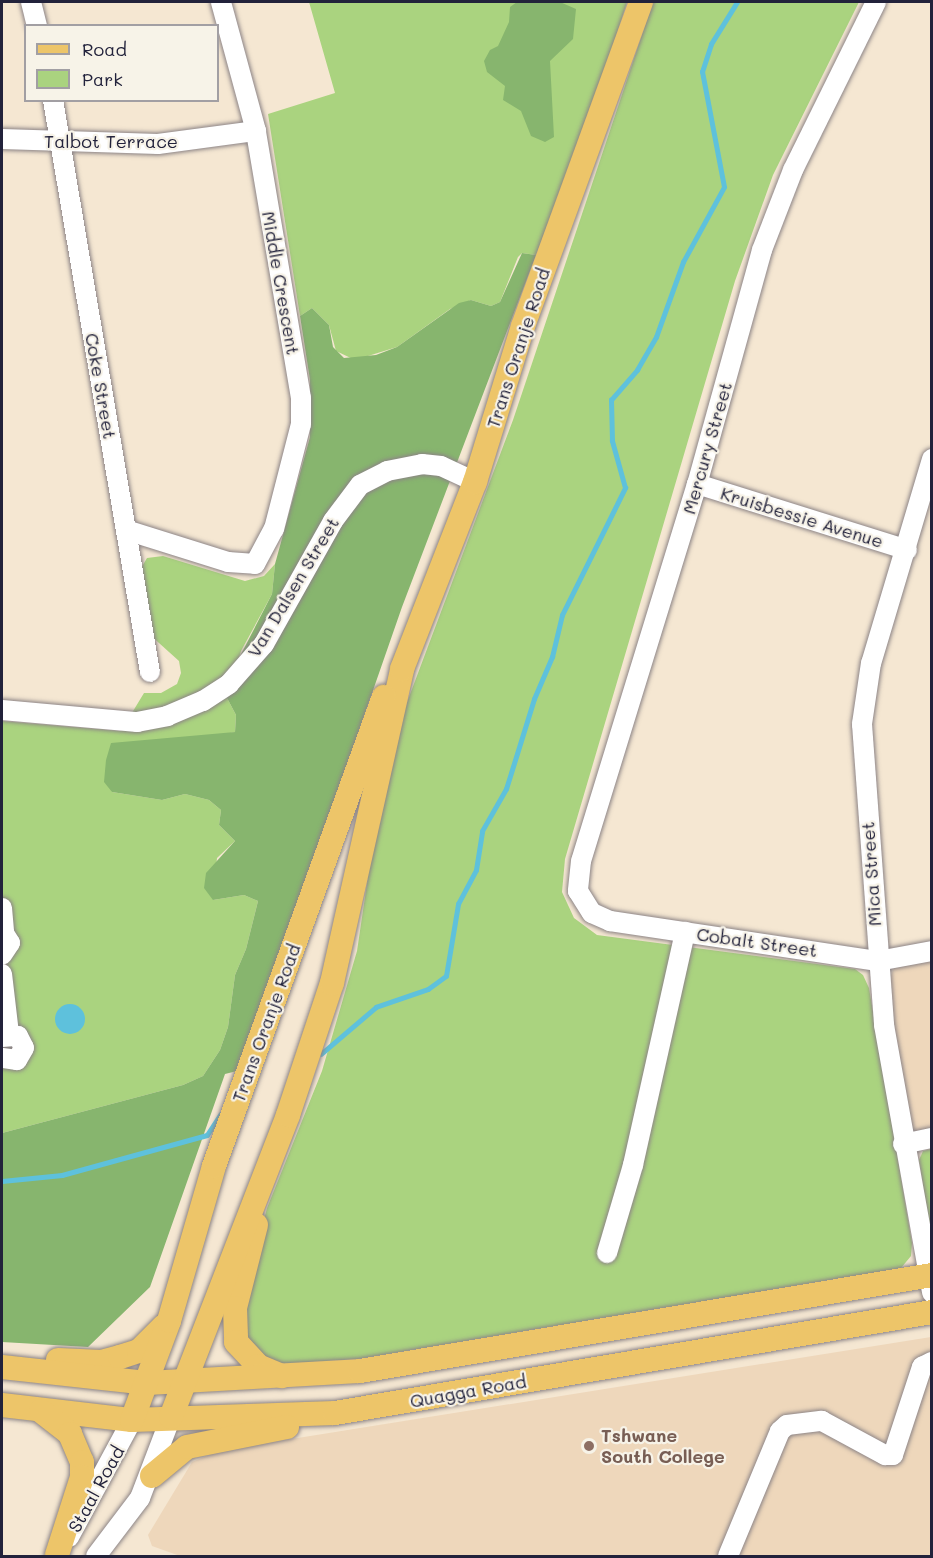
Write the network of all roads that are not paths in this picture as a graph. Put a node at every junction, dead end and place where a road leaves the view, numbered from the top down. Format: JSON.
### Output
{"nodes":[{"id":1,"x":30,"y":2,"type":"edge"},
{"id":2,"x":221,"y":2,"type":"edge"},
{"id":3,"x":639,"y":2,"type":"edge"},
{"id":4,"x":876,"y":2,"type":"edge"},
{"id":5,"x":36,"y":24,"type":"edge"},
{"id":6,"x":53,"y":102,"type":"edge"},
{"id":7,"x":256,"y":131,"type":"junction"},
{"id":8,"x":2,"y":139,"type":"edge"},
{"id":9,"x":59,"y":141,"type":"junction"},
{"id":10,"x":932,"y":459,"type":"edge"},
{"id":11,"x":475,"y":482,"type":"junction"},
{"id":12,"x":697,"y":484,"type":"junction"},
{"id":13,"x":126,"y":530,"type":"junction"},
{"id":14,"x":907,"y":550,"type":"junction"},
{"id":15,"x":402,"y":669,"type":"junction"},
{"id":16,"x":150,"y":672,"type":"dead end"},
{"id":17,"x":2,"y":710,"type":"edge"},
{"id":18,"x":586,"y":906,"type":"joint"},
{"id":19,"x":2,"y":908,"type":"edge"},
{"id":20,"x":3,"y":930,"type":"edge"},
{"id":21,"x":685,"y":932,"type":"junction"},
{"id":22,"x":932,"y":951,"type":"edge"},
{"id":23,"x":2,"y":955,"type":"edge"},
{"id":24,"x":878,"y":961,"type":"junction"},
{"id":25,"x":2,"y":974,"type":"edge"},
{"id":26,"x":5,"y":1036,"type":"edge"},
{"id":27,"x":2,"y":1058,"type":"edge"},
{"id":28,"x":932,"y":1138,"type":"edge"},
{"id":29,"x":903,"y":1144,"type":"junction"},
{"id":30,"x":274,"y":1150,"type":"junction"},
{"id":31,"x":607,"y":1252,"type":"dead end"},
{"id":32,"x":931,"y":1281,"type":"edge"},
{"id":33,"x":932,"y":1312,"type":"edge"},
{"id":34,"x":169,"y":1321,"type":"junction"},
{"id":35,"x":2,"y":1359,"type":"edge"},
{"id":36,"x":932,"y":1362,"type":"edge"},
{"id":37,"x":2,"y":1367,"type":"edge"},
{"id":38,"x":287,"y":1378,"type":"junction"},
{"id":39,"x":146,"y":1383,"type":"junction"},
{"id":40,"x":184,"y":1384,"type":"junction"},
{"id":41,"x":2,"y":1405,"type":"edge"},
{"id":42,"x":41,"y":1411,"type":"junction"},
{"id":43,"x":335,"y":1413,"type":"junction"},
{"id":44,"x":171,"y":1417,"type":"junction"},
{"id":45,"x":132,"y":1420,"type":"junction"},
{"id":46,"x":152,"y":1476,"type":"junction"},
{"id":47,"x":128,"y":1516,"type":"junction"},
{"id":48,"x":57,"y":1556,"type":"edge"},
{"id":49,"x":96,"y":1557,"type":"edge"},
{"id":50,"x":112,"y":1557,"type":"edge"},
{"id":51,"x":728,"y":1557,"type":"edge"}],
"edges":[{"from":1,"to":5,"type":"street"},
{"from":2,"to":7,"type":"street","name":"Middle Crescent"},
{"from":3,"to":11,"type":"main road","name":"Trans Oranje Road"},
{"from":4,"to":12,"type":"street","name":"Mercury Street"},
{"from":6,"to":9,"type":"street","name":"Coke Street"},
{"from":7,"to":9,"type":"street","name":"Talbot Terrace"},
{"from":7,"to":13,"type":"street","name":"Middle Crescent"},
{"from":8,"to":9,"type":"street","name":"Talbot Terrace"},
{"from":9,"to":13,"type":"street","name":"Coke Street"},
{"from":10,"to":14,"type":"street","name":"Mica Street"},
{"from":11,"to":15,"type":"main road","name":"Trans Oranje Road"},
{"from":11,"to":17,"type":"street","name":"Van Dalsen Street"},
{"from":12,"to":14,"type":"street","name":"Kruisbessie Avenue"},
{"from":12,"to":18,"type":"street","name":"Mercury Street"},
{"from":13,"to":16,"type":"street","name":"Coke Street"},
{"from":14,"to":24,"type":"street","name":"Mica Street"},
{"from":15,"to":30,"type":"main road","name":"Trans Oranje Road"},
{"from":15,"to":34,"type":"main road","name":"Trans Oranje Road"},
{"from":18,"to":21,"type":"street","name":"Cobalt Street"},
{"from":19,"to":20,"type":"street"},
{"from":20,"to":23,"type":"street"},
{"from":21,"to":24,"type":"street","name":"Cobalt Street"},
{"from":21,"to":31,"type":"street"},
{"from":22,"to":24,"type":"street","name":"Cobalt Street"},
{"from":24,"to":29,"type":"street","name":"Mica Street"},
{"from":25,"to":26,"type":"street"},
{"from":26,"to":27,"type":"street"},
{"from":28,"to":29,"type":"street"},
{"from":29,"to":32,"type":"street","name":"Mica Street"},
{"from":30,"to":38,"type":"main road"},
{"from":30,"to":40,"type":"main road","name":"Trans Oranje Road"},
{"from":32,"to":38,"type":"main road","name":"Quagga Road"},
{"from":33,"to":43,"type":"main road","name":"Quagga Road"},
{"from":34,"to":35,"type":"main road"},
{"from":34,"to":39,"type":"main road","name":"Trans Oranje Road"},
{"from":36,"to":51,"type":"street"},
{"from":37,"to":39,"type":"main road","name":"Quagga Road"},
{"from":38,"to":40,"type":"main road","name":"Quagga Road"},
{"from":39,"to":40,"type":"main road","name":"Quagga Road"},
{"from":39,"to":45,"type":"main road","name":"Trans Oranje Road"},
{"from":40,"to":44,"type":"main road","name":"Trans Oranje Road"},
{"from":41,"to":42,"type":"main road","name":"Quagga Road"},
{"from":42,"to":45,"type":"main road","name":"Quagga Road"},
{"from":42,"to":48,"type":"main road"},
{"from":43,"to":44,"type":"main road","name":"Quagga Road"},
{"from":43,"to":46,"type":"main road"},
{"from":44,"to":45,"type":"main road","name":"Quagga Road"},
{"from":44,"to":46,"type":"street","name":"Staal Road"},
{"from":45,"to":48,"type":"street","name":"Staal Road"},
{"from":46,"to":47,"type":"street","name":"Staal Road"},
{"from":47,"to":49,"type":"street","name":"Staal Road"},
{"from":47,"to":50,"type":"street"}]}
